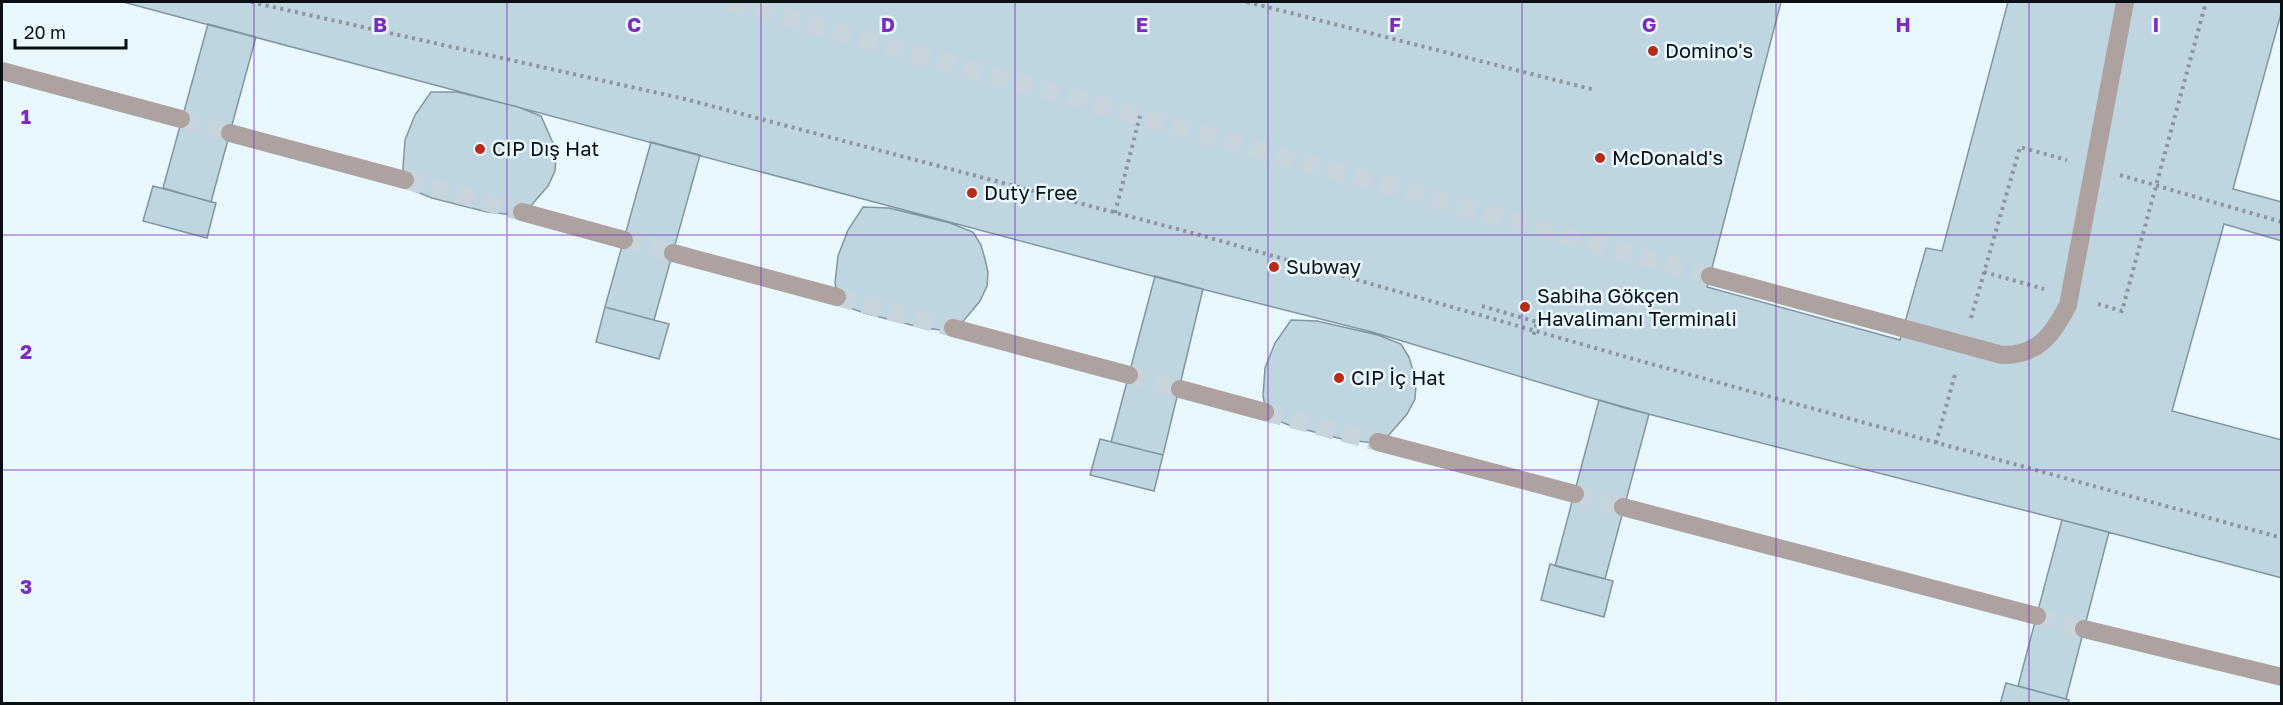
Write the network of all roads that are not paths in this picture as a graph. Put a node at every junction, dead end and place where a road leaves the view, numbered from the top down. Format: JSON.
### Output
{"nodes":[{"id":1,"x":2125,"y":2,"type":"edge"},
{"id":2,"x":2,"y":71,"type":"edge"},
{"id":3,"x":182,"y":119,"type":"tunnel mouth"},
{"id":4,"x":230,"y":133,"type":"tunnel mouth"},
{"id":5,"x":405,"y":180,"type":"tunnel mouth"},
{"id":6,"x":522,"y":212,"type":"tunnel mouth"},
{"id":7,"x":624,"y":240,"type":"tunnel mouth"},
{"id":8,"x":673,"y":253,"type":"tunnel mouth"},
{"id":9,"x":1710,"y":276,"type":"tunnel mouth"},
{"id":10,"x":837,"y":297,"type":"tunnel mouth"},
{"id":11,"x":952,"y":328,"type":"tunnel mouth"},
{"id":12,"x":1129,"y":375,"type":"tunnel mouth"},
{"id":13,"x":1180,"y":389,"type":"tunnel mouth"},
{"id":14,"x":1265,"y":412,"type":"tunnel mouth"},
{"id":15,"x":1378,"y":442,"type":"tunnel mouth"},
{"id":16,"x":1575,"y":494,"type":"tunnel mouth"},
{"id":17,"x":1623,"y":507,"type":"tunnel mouth"},
{"id":18,"x":2037,"y":616,"type":"tunnel mouth"},
{"id":19,"x":2084,"y":629,"type":"tunnel mouth"},
{"id":20,"x":2282,"y":677,"type":"edge"}],
"edges":[{"from":1,"to":9,"type":"street"},
{"from":2,"to":3,"type":"street"},
{"from":4,"to":5,"type":"street"},
{"from":6,"to":7,"type":"street"},
{"from":8,"to":10,"type":"street"},
{"from":11,"to":12,"type":"street"},
{"from":13,"to":14,"type":"street"},
{"from":15,"to":16,"type":"street"},
{"from":17,"to":18,"type":"street"},
{"from":19,"to":20,"type":"street"}]}
